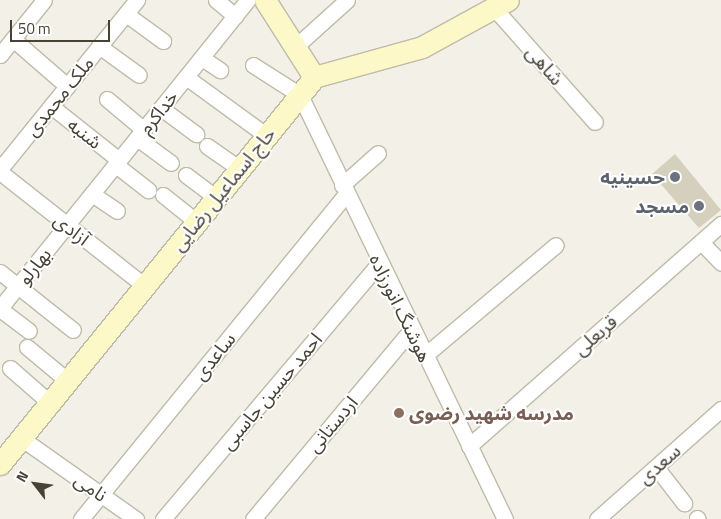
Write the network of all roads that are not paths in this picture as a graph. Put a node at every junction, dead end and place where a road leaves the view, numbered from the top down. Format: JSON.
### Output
{"nodes":[{"id":1,"x":44,"y":0,"type":"edge"},
{"id":2,"x":137,"y":0,"type":"edge"},
{"id":3,"x":216,"y":0,"type":"edge"},
{"id":4,"x":248,"y":0,"type":"edge"},
{"id":5,"x":265,"y":0,"type":"edge"},
{"id":6,"x":347,"y":0,"type":"edge"},
{"id":7,"x":503,"y":2,"type":"edge"},
{"id":8,"x":126,"y":14,"type":"junction"},
{"id":9,"x":235,"y":16,"type":"junction"},
{"id":10,"x":162,"y":41,"type":"dead end"},
{"id":11,"x":99,"y":46,"type":"junction"},
{"id":12,"x":5,"y":47,"type":"edge"},
{"id":13,"x":295,"y":47,"type":"junction"},
{"id":14,"x":202,"y":58,"type":"junction"},
{"id":15,"x":253,"y":65,"type":"dead end"},
{"id":16,"x":220,"y":70,"type":"dead end"},
{"id":17,"x":139,"y":75,"type":"dead end"},
{"id":18,"x":186,"y":77,"type":"junction"},
{"id":19,"x":314,"y":77,"type":"junction"},
{"id":20,"x":67,"y":86,"type":"junction"},
{"id":21,"x":300,"y":95,"type":"junction"},
{"id":22,"x":106,"y":99,"type":"dead end"},
{"id":23,"x":51,"y":106,"type":"junction"},
{"id":24,"x":161,"y":108,"type":"junction"},
{"id":25,"x":595,"y":122,"type":"dead end"},
{"id":26,"x":140,"y":134,"type":"junction"},
{"id":27,"x":196,"y":134,"type":"dead end"},
{"id":28,"x":267,"y":136,"type":"junction"},
{"id":29,"x":207,"y":146,"type":"dead end"},
{"id":30,"x":378,"y":154,"type":"dead end"},
{"id":31,"x":117,"y":162,"type":"junction"},
{"id":32,"x":171,"y":163,"type":"dead end"},
{"id":33,"x":240,"y":169,"type":"junction"},
{"id":34,"x":0,"y":171,"type":"edge"},
{"id":35,"x":186,"y":175,"type":"dead end"},
{"id":36,"x":148,"y":190,"type":"dead end"},
{"id":37,"x":344,"y":190,"type":"junction"},
{"id":38,"x":92,"y":194,"type":"junction"},
{"id":39,"x":163,"y":195,"type":"dead end"},
{"id":40,"x":216,"y":198,"type":"junction"},
{"id":41,"x":116,"y":211,"type":"dead end"},
{"id":42,"x":197,"y":222,"type":"junction"},
{"id":43,"x":721,"y":224,"type":"edge"},
{"id":44,"x":67,"y":225,"type":"junction"},
{"id":45,"x":701,"y":242,"type":"junction"},
{"id":46,"x":556,"y":245,"type":"dead end"},
{"id":47,"x":379,"y":262,"type":"junction"},
{"id":48,"x":721,"y":264,"type":"edge"},
{"id":49,"x":0,"y":272,"type":"edge"},
{"id":50,"x":18,"y":285,"type":"junction"},
{"id":51,"x":145,"y":286,"type":"junction"},
{"id":52,"x":0,"y":308,"type":"edge"},
{"id":53,"x":73,"y":330,"type":"dead end"},
{"id":54,"x":411,"y":330,"type":"junction"},
{"id":55,"x":28,"y":331,"type":"dead end"},
{"id":56,"x":27,"y":347,"type":"dead end"},
{"id":57,"x":424,"y":356,"type":"junction"},
{"id":58,"x":10,"y":368,"type":"dead end"},
{"id":59,"x":68,"y":380,"type":"junction"},
{"id":60,"x":50,"y":403,"type":"junction"},
{"id":61,"x":721,"y":409,"type":"edge"},
{"id":62,"x":21,"y":438,"type":"junction"},
{"id":63,"x":469,"y":446,"type":"junction"},
{"id":64,"x":0,"y":464,"type":"edge"},
{"id":65,"x":656,"y":467,"type":"junction"},
{"id":66,"x":101,"y":495,"type":"junction"},
{"id":67,"x":684,"y":503,"type":"dead end"},
{"id":68,"x":81,"y":519,"type":"edge"},
{"id":69,"x":136,"y":519,"type":"edge"},
{"id":70,"x":163,"y":519,"type":"edge"},
{"id":71,"x":253,"y":519,"type":"edge"},
{"id":72,"x":505,"y":519,"type":"edge"},
{"id":73,"x":597,"y":519,"type":"edge"}],
"edges":[{"from":1,"to":12,"type":"street"},
{"from":2,"to":8,"type":"street","name":"ملک محمدی"},
{"from":3,"to":9,"type":"street"},
{"from":4,"to":9,"type":"street","name":"خداکرم"},
{"from":5,"to":13,"type":"main road"},
{"from":6,"to":13,"type":"street"},
{"from":7,"to":19,"type":"main road"},
{"from":7,"to":25,"type":"street","name":"شاهی"},
{"from":8,"to":10,"type":"street"},
{"from":8,"to":11,"type":"street","name":"ملک محمدی"},
{"from":9,"to":14,"type":"street","name":"خداکرم"},
{"from":11,"to":17,"type":"street"},
{"from":11,"to":20,"type":"street","name":"ملک محمدی"},
{"from":12,"to":20,"type":"street"},
{"from":13,"to":19,"type":"main road"},
{"from":14,"to":16,"type":"street"},
{"from":14,"to":18,"type":"street","name":"خداکرم"},
{"from":15,"to":21,"type":"street"},
{"from":18,"to":24,"type":"street","name":"خداکرم"},
{"from":18,"to":28,"type":"street"},
{"from":19,"to":21,"type":"main road","name":"حاج اسماعیل رضایی"},
{"from":20,"to":23,"type":"street","name":"ملک محمدی"},
{"from":21,"to":28,"type":"main road","name":"حاج اسماعیل رضایی"},
{"from":21,"to":37,"type":"street","name":"هوشنگ انورزاده"},
{"from":22,"to":26,"type":"street"},
{"from":23,"to":31,"type":"street","name":"شنبه"},
{"from":23,"to":34,"type":"street","name":"ملک محمدی"},
{"from":24,"to":26,"type":"street","name":"خداکرم"},
{"from":24,"to":27,"type":"street"},
{"from":26,"to":31,"type":"street","name":"خداکرم"},
{"from":26,"to":32,"type":"street"},
{"from":28,"to":33,"type":"main road","name":"حاج اسماعیل رضایی"},
{"from":29,"to":33,"type":"street"},
{"from":30,"to":37,"type":"street","name":"ساعدی"},
{"from":31,"to":36,"type":"street","name":"شنبه"},
{"from":31,"to":38,"type":"street","name":"خداکرم"},
{"from":33,"to":40,"type":"main road","name":"حاج اسماعیل رضایی"},
{"from":34,"to":44,"type":"street","name":"آزادی"},
{"from":35,"to":40,"type":"street"},
{"from":37,"to":47,"type":"street","name":"هوشنگ انورزاده"},
{"from":37,"to":66,"type":"street","name":"ساعدی"},
{"from":38,"to":41,"type":"street"},
{"from":38,"to":44,"type":"street","name":"خداکرم"},
{"from":39,"to":42,"type":"street"},
{"from":40,"to":42,"type":"main road","name":"حاج اسماعیل رضایی"},
{"from":42,"to":51,"type":"main road","name":"حاج اسماعیل رضایی"},
{"from":43,"to":45,"type":"street","name":"قربعلی"},
{"from":44,"to":50,"type":"street","name":"بهارلو"},
{"from":44,"to":51,"type":"street","name":"آزادی"},
{"from":45,"to":48,"type":"street"},
{"from":45,"to":63,"type":"street","name":"قربعلی"},
{"from":46,"to":57,"type":"street"},
{"from":47,"to":54,"type":"street","name":"هوشنگ انورزاده"},
{"from":47,"to":70,"type":"street","name":"احمد حسین جاسبی"},
{"from":49,"to":50,"type":"street"},
{"from":50,"to":52,"type":"street","name":"بهارلو"},
{"from":50,"to":53,"type":"street"},
{"from":51,"to":59,"type":"main road","name":"حاج اسماعیل رضایی"},
{"from":52,"to":55,"type":"street"},
{"from":54,"to":57,"type":"street","name":"هوشنگ انورزاده"},
{"from":54,"to":71,"type":"street","name":"اردستانی"},
{"from":56,"to":59,"type":"street"},
{"from":57,"to":63,"type":"street","name":"هوشنگ انورزاده"},
{"from":58,"to":60,"type":"street"},
{"from":59,"to":60,"type":"main road","name":"حاج اسماعیل رضایی"},
{"from":60,"to":62,"type":"main road","name":"حاج اسماعیل رضایی"},
{"from":61,"to":65,"type":"street","name":"سعدی"},
{"from":62,"to":64,"type":"main road","name":"حاج اسماعیل رضایی"},
{"from":62,"to":66,"type":"street","name":"نامی"},
{"from":63,"to":72,"type":"street","name":"هوشنگ انورزاده"},
{"from":65,"to":67,"type":"street"},
{"from":65,"to":73,"type":"street","name":"سعدی"},
{"from":66,"to":68,"type":"street","name":"ساعدی"},
{"from":66,"to":69,"type":"street","name":"نامی"}]}
